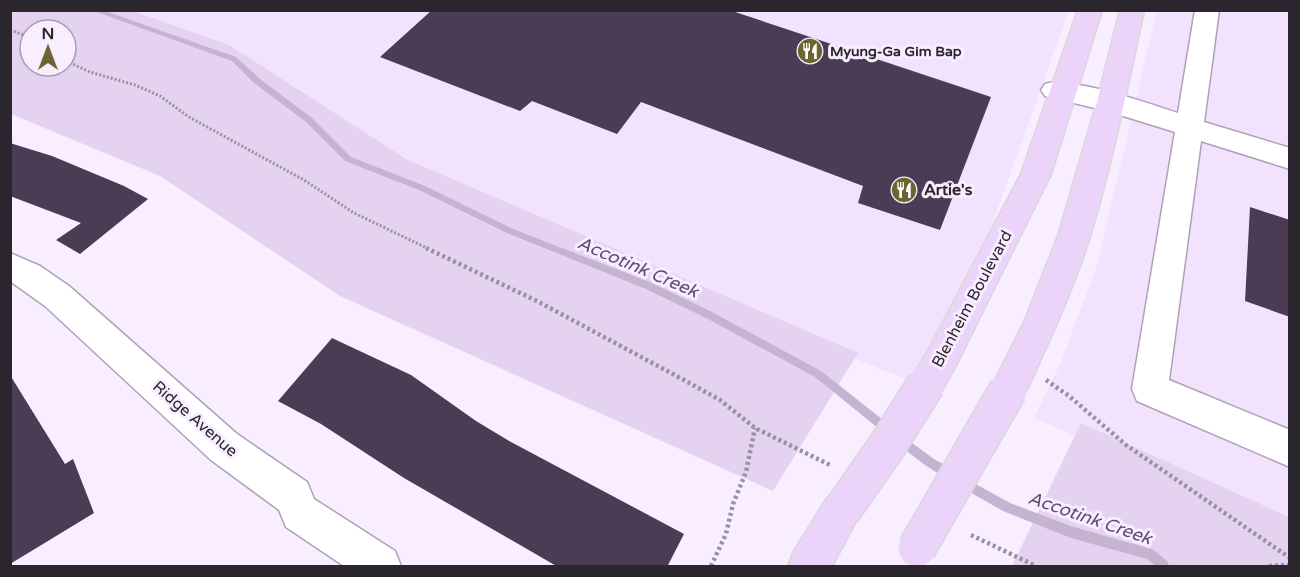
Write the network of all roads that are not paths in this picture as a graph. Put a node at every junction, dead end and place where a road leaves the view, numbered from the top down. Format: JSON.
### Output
{"nodes":[{"id":1,"x":1090,"y":10,"type":"edge"},
{"id":2,"x":1132,"y":10,"type":"edge"},
{"id":3,"x":1207,"y":10,"type":"edge"},
{"id":4,"x":1059,"y":91,"type":"junction"},
{"id":5,"x":1111,"y":102,"type":"junction"},
{"id":6,"x":1190,"y":128,"type":"junction"},
{"id":7,"x":1290,"y":159,"type":"edge"},
{"id":8,"x":10,"y":266,"type":"edge"},
{"id":9,"x":1290,"y":449,"type":"edge"},
{"id":10,"x":911,"y":557,"type":"edge"},
{"id":11,"x":380,"y":567,"type":"edge"},
{"id":12,"x":809,"y":567,"type":"edge"}],
"edges":[{"from":1,"to":4,"type":"main road","name":"Blenheim Boulevard"},
{"from":2,"to":5,"type":"main road"},
{"from":3,"to":6,"type":"street"},
{"from":4,"to":5,"type":"street"},
{"from":4,"to":12,"type":"main road","name":"Blenheim Boulevard","bridge":true},
{"from":5,"to":6,"type":"street"},
{"from":5,"to":10,"type":"main road","bridge":true},
{"from":6,"to":7,"type":"street"},
{"from":6,"to":9,"type":"street"},
{"from":8,"to":11,"type":"street","name":"Ridge Avenue"}]}
